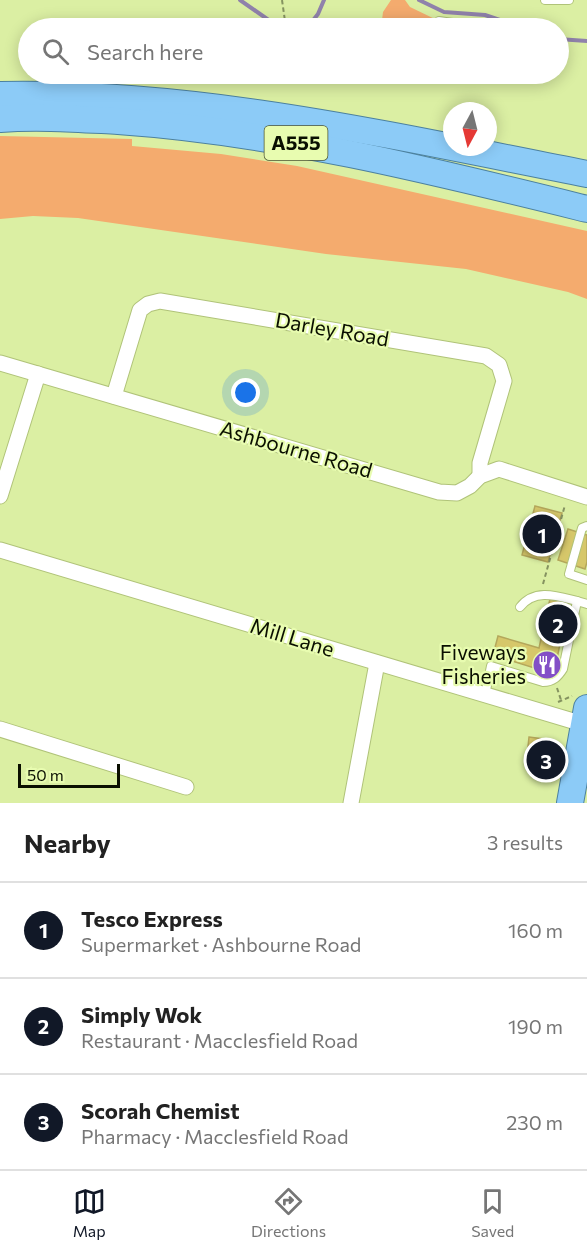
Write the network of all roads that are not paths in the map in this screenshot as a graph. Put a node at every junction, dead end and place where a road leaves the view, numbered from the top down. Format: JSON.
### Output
{"nodes":[{"id":1,"x":545,"y":0,"type":"edge"},
{"id":2,"x":569,"y":0,"type":"edge"},
{"id":3,"x":0,"y":95,"type":"edge"},
{"id":4,"x":0,"y":118,"type":"edge"},
{"id":5,"x":435,"y":144,"type":"junction"},
{"id":6,"x":587,"y":174,"type":"edge"},
{"id":7,"x":587,"y":191,"type":"edge"},
{"id":8,"x":587,"y":209,"type":"edge"},
{"id":9,"x":0,"y":363,"type":"edge"},
{"id":10,"x":38,"y":374,"type":"junction"},
{"id":11,"x":114,"y":396,"type":"junction"},
{"id":12,"x":480,"y":476,"type":"junction"},
{"id":13,"x":0,"y":496,"type":"edge"},
{"id":14,"x":587,"y":497,"type":"edge"},
{"id":15,"x":587,"y":526,"type":"edge"},
{"id":16,"x":0,"y":550,"type":"edge"},
{"id":17,"x":587,"y":580,"type":"edge"},
{"id":18,"x":577,"y":601,"type":"junction"},
{"id":19,"x":587,"y":604,"type":"edge"},
{"id":20,"x":520,"y":607,"type":"dead end"},
{"id":21,"x":377,"y":663,"type":"junction"},
{"id":22,"x":485,"y":695,"type":"junction"},
{"id":23,"x":585,"y":716,"type":"edge"},
{"id":24,"x":0,"y":729,"type":"edge"},
{"id":25,"x":186,"y":787,"type":"dead end"},
{"id":26,"x":351,"y":803,"type":"edge"},
{"id":27,"x":570,"y":803,"type":"edge"}],
"edges":[{"from":1,"to":2,"type":"lane"},
{"from":3,"to":5,"type":"highway","number":"A555"},
{"from":4,"to":8,"type":"highway","number":"A555"},
{"from":5,"to":6,"type":"highway","number":"A555"},
{"from":5,"to":7,"type":"highway"},
{"from":9,"to":10,"type":"street","name":"Ashbourne Road"},
{"from":10,"to":11,"type":"street","name":"Ashbourne Road"},
{"from":10,"to":13,"type":"street"},
{"from":11,"to":12,"type":"street","name":"Ashbourne Road"},
{"from":11,"to":12,"type":"street","name":"Darley Road"},
{"from":12,"to":14,"type":"street","name":"Ashbourne Road"},
{"from":15,"to":17,"type":"lane"},
{"from":16,"to":21,"type":"street","name":"Mill Lane"},
{"from":18,"to":19,"type":"lane"},
{"from":18,"to":20,"type":"lane"},
{"from":18,"to":22,"type":"lane"},
{"from":21,"to":22,"type":"street","name":"Mill Lane"},
{"from":21,"to":26,"type":"street"},
{"from":22,"to":23,"type":"street","name":"Mill Lane"},
{"from":23,"to":27,"type":"highway"},
{"from":24,"to":25,"type":"street"}]}
